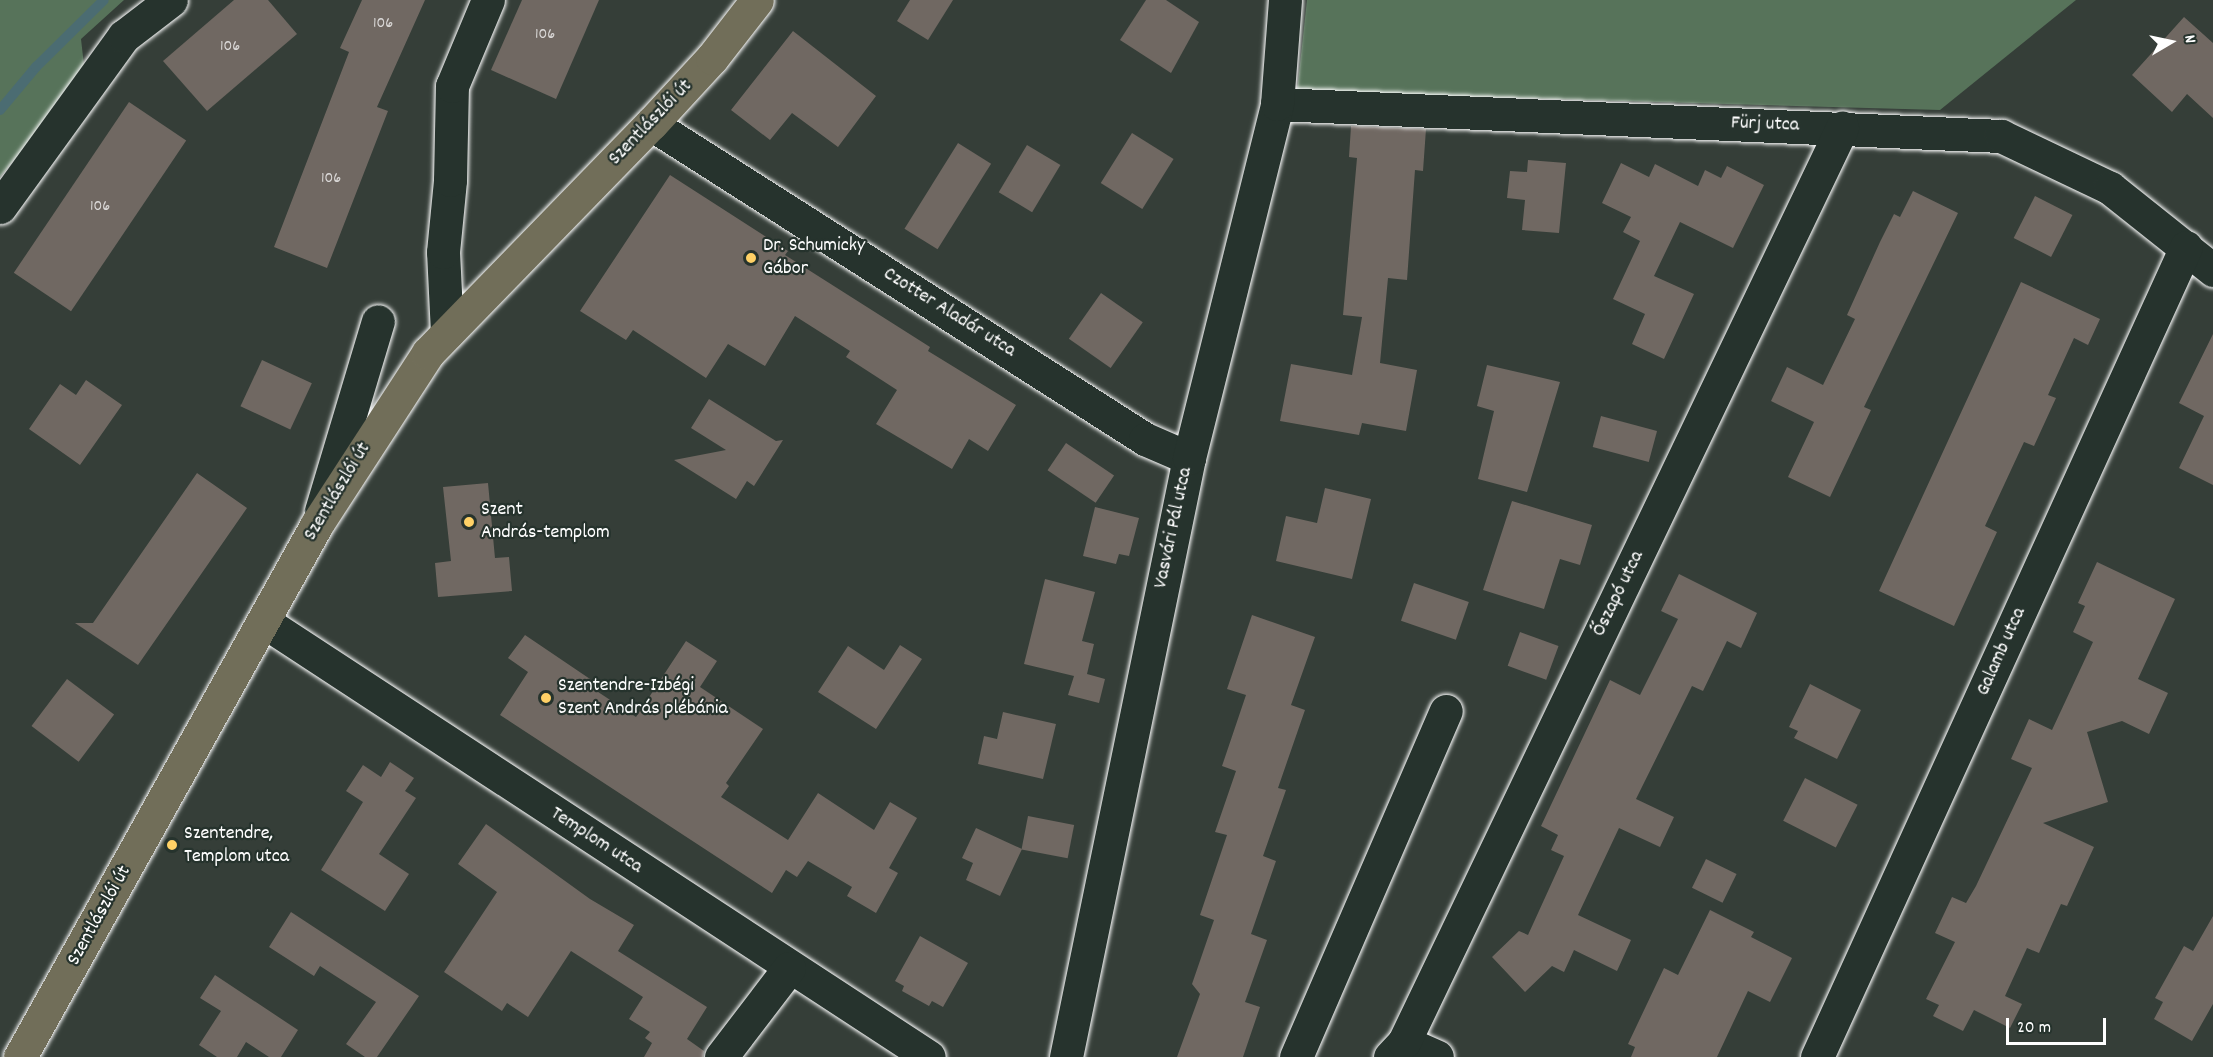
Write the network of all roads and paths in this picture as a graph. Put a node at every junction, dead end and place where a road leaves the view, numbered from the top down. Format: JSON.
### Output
{"nodes":[{"id":1,"x":171,"y":0,"type":"edge"},
{"id":2,"x":488,"y":0,"type":"edge"},
{"id":3,"x":757,"y":0,"type":"edge"},
{"id":4,"x":1285,"y":0,"type":"edge"},
{"id":5,"x":1278,"y":104,"type":"junction"},
{"id":6,"x":651,"y":124,"type":"junction"},
{"id":7,"x":1842,"y":128,"type":"junction"},
{"id":8,"x":0,"y":207,"type":"edge"},
{"id":9,"x":2186,"y":247,"type":"junction"},
{"id":10,"x":2213,"y":270,"type":"edge"},
{"id":11,"x":378,"y":321,"type":"dead end"},
{"id":12,"x":447,"y":333,"type":"junction"},
{"id":13,"x":1189,"y":458,"type":"junction"},
{"id":14,"x":317,"y":524,"type":"junction"},
{"id":15,"x":266,"y":623,"type":"junction"},
{"id":16,"x":1446,"y":711,"type":"dead end"},
{"id":17,"x":789,"y":968,"type":"junction"},
{"id":18,"x":1397,"y":1049,"type":"edge"},
{"id":19,"x":914,"y":1054,"type":"edge"},
{"id":20,"x":20,"y":1057,"type":"edge"},
{"id":21,"x":721,"y":1057,"type":"edge"},
{"id":22,"x":1066,"y":1057,"type":"edge"},
{"id":23,"x":1296,"y":1057,"type":"edge"},
{"id":24,"x":1437,"y":1057,"type":"edge"},
{"id":25,"x":1817,"y":1057,"type":"edge"}],
"edges":[{"from":1,"to":8,"type":"street"},
{"from":2,"to":12,"type":"street"},
{"from":3,"to":6,"type":"main road","name":"Szentlászlói út"},
{"from":4,"to":5,"type":"street","name":"Vasvári Pál utca"},
{"from":5,"to":7,"type":"street","name":"Fürj utca"},
{"from":5,"to":13,"type":"street","name":"Vasvári Pál utca"},
{"from":6,"to":12,"type":"main road","name":"Szentlászlói út"},
{"from":6,"to":13,"type":"street","name":"Czotter Aladár utca"},
{"from":7,"to":9,"type":"street","name":"Fürj utca"},
{"from":7,"to":18,"type":"street","name":"Őszapó utca"},
{"from":9,"to":10,"type":"street","name":"Fürj utca"},
{"from":9,"to":25,"type":"street","name":"Galamb utca"},
{"from":11,"to":14,"type":"street"},
{"from":12,"to":14,"type":"main road","name":"Szentlászlói út"},
{"from":13,"to":22,"type":"street","name":"Vasvári Pál utca"},
{"from":14,"to":15,"type":"main road","name":"Szentlászlói út"},
{"from":15,"to":17,"type":"street","name":"Templom utca"},
{"from":15,"to":20,"type":"main road","name":"Szentlászlói út"},
{"from":16,"to":23,"type":"street"},
{"from":17,"to":19,"type":"street","name":"Templom utca"},
{"from":17,"to":21,"type":"street"},
{"from":18,"to":24,"type":"street"}]}
